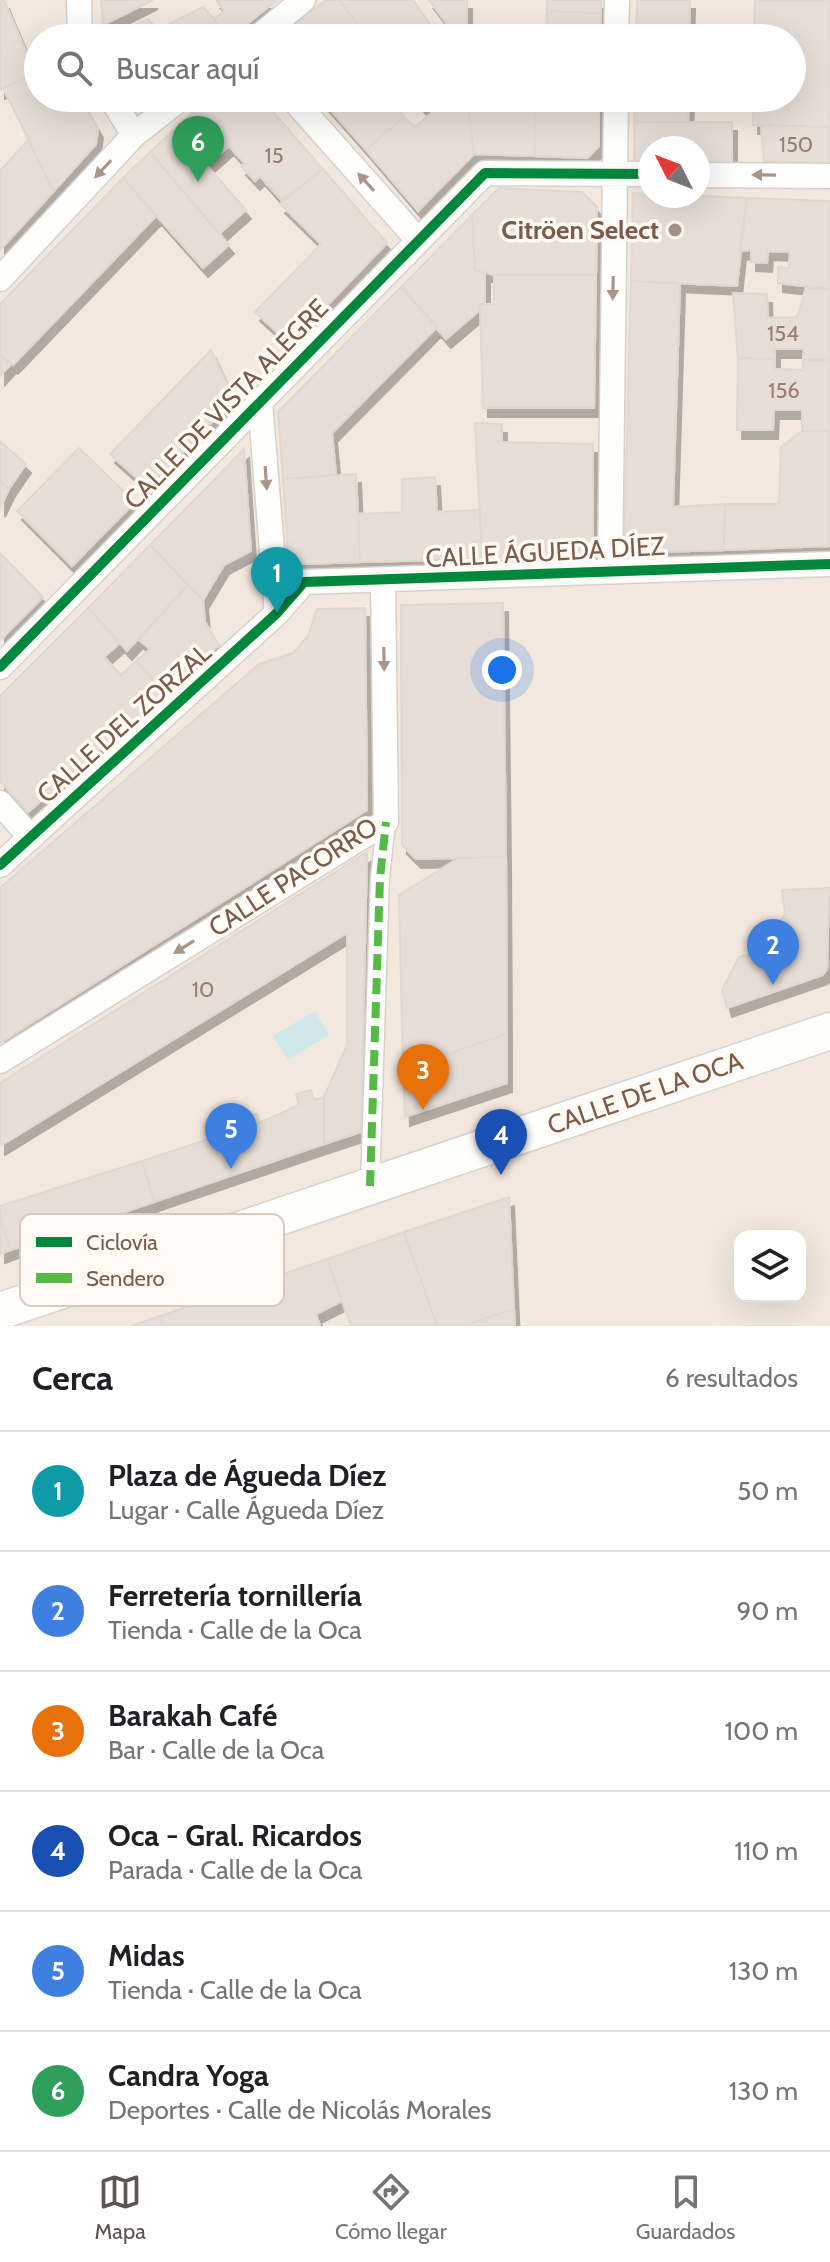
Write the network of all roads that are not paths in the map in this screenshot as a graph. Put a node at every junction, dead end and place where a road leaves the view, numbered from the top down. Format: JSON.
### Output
{"nodes":[{"id":1,"x":79,"y":0,"type":"edge"},
{"id":2,"x":303,"y":0,"type":"edge"},
{"id":3,"x":617,"y":0,"type":"edge"},
{"id":4,"x":80,"y":24,"type":"edge"},
{"id":5,"x":274,"y":24,"type":"edge"},
{"id":6,"x":616,"y":24,"type":"edge"},
{"id":7,"x":120,"y":112,"type":"edge"},
{"id":8,"x":163,"y":112,"type":"edge"},
{"id":9,"x":304,"y":112,"type":"edge"},
{"id":10,"x":616,"y":112,"type":"edge"},
{"id":11,"x":134,"y":135,"type":"junction"},
{"id":12,"x":615,"y":174,"type":"junction"},
{"id":13,"x":638,"y":174,"type":"edge"},
{"id":14,"x":710,"y":175,"type":"edge"},
{"id":15,"x":830,"y":176,"type":"edge"},
{"id":16,"x":418,"y":240,"type":"junction"},
{"id":17,"x":0,"y":279,"type":"edge"},
{"id":18,"x":260,"y":401,"type":"junction"},
{"id":19,"x":830,"y":564,"type":"edge"},
{"id":20,"x":610,"y":570,"type":"junction"},
{"id":21,"x":383,"y":581,"type":"junction"},
{"id":22,"x":277,"y":613,"type":"junction"},
{"id":23,"x":0,"y":667,"type":"edge"},
{"id":24,"x":0,"y":803,"type":"edge"},
{"id":25,"x":386,"y":822,"type":"junction"},
{"id":26,"x":31,"y":838,"type":"junction"},
{"id":27,"x":0,"y":865,"type":"edge"},
{"id":28,"x":830,"y":1031,"type":"edge"},
{"id":29,"x":0,"y":1061,"type":"edge"},
{"id":30,"x":370,"y":1186,"type":"junction"},
{"id":31,"x":284,"y":1215,"type":"edge"},
{"id":32,"x":20,"y":1304,"type":"edge"},
{"id":33,"x":0,"y":1311,"type":"edge"}],
"edges":[{"from":1,"to":4,"type":"street"},
{"from":2,"to":5,"type":"street"},
{"from":3,"to":6,"type":"street"},
{"from":7,"to":11,"type":"street"},
{"from":8,"to":11,"type":"street"},
{"from":16,"to":9,"type":"street","one_way":true},
{"from":10,"to":12,"type":"street"},
{"from":11,"to":17,"type":"street","one_way":true},
{"from":12,"to":13,"type":"street"},
{"from":12,"to":16,"type":"street","name":"CALLE DE VISTA ALEGRE"},
{"from":12,"to":20,"type":"street","one_way":true},
{"from":15,"to":14,"type":"street","one_way":true},
{"from":16,"to":18,"type":"street","name":"CALLE DE VISTA ALEGRE"},
{"from":18,"to":22,"type":"street","one_way":true},
{"from":18,"to":23,"type":"street","name":"CALLE DE VISTA ALEGRE"},
{"from":19,"to":20,"type":"street","name":"CALLE ÁGUEDA DÍEZ"},
{"from":20,"to":21,"type":"street","name":"CALLE ÁGUEDA DÍEZ"},
{"from":21,"to":22,"type":"street","name":"CALLE ÁGUEDA DÍEZ"},
{"from":21,"to":25,"type":"street","name":"CALLE PACORRO","one_way":true},
{"from":22,"to":26,"type":"street","name":"CALLE DEL ZORZAL"},
{"from":24,"to":26,"type":"street"},
{"from":25,"to":29,"type":"street","name":"CALLE PACORRO","one_way":true},
{"from":25,"to":30,"type":"street"},
{"from":26,"to":27,"type":"street","name":"CALLE DEL ZORZAL"},
{"from":28,"to":30,"type":"main road","name":"CALLE DE LA OCA"},
{"from":30,"to":31,"type":"main road","name":"CALLE DE LA OCA"},
{"from":32,"to":33,"type":"main road","name":"CALLE DE LA OCA"}]}
